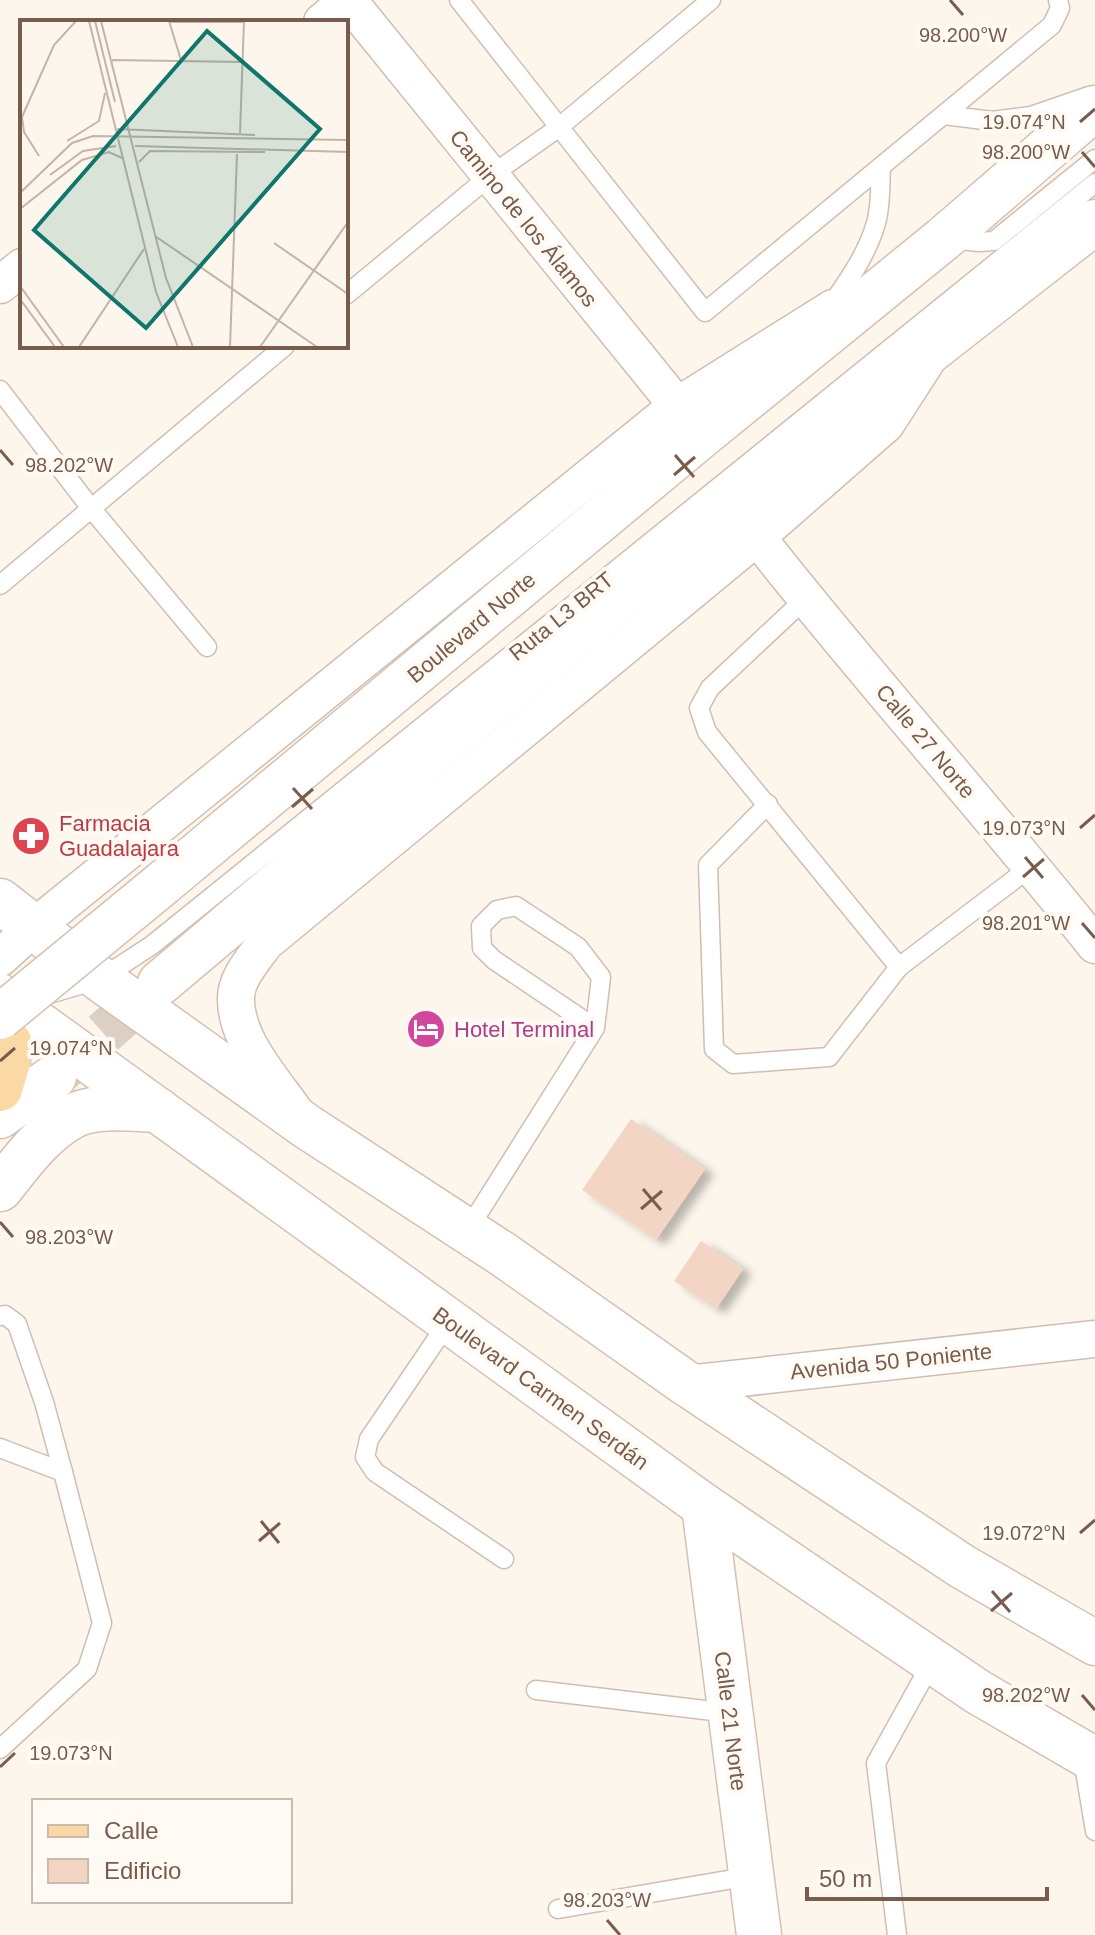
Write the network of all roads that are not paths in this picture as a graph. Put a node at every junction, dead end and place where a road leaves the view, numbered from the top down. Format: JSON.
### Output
{"nodes":[{"id":1,"x":348,"y":0,"type":"edge"},
{"id":2,"x":459,"y":0,"type":"edge"},
{"id":3,"x":711,"y":0,"type":"edge"},
{"id":4,"x":1058,"y":0,"type":"edge"},
{"id":5,"x":324,"y":20,"type":"edge"},
{"id":6,"x":1095,"y":94,"type":"edge"},
{"id":7,"x":1095,"y":108,"type":"edge"},
{"id":8,"x":944,"y":115,"type":"junction"},
{"id":9,"x":558,"y":128,"type":"junction"},
{"id":10,"x":1095,"y":159,"type":"edge"},
{"id":11,"x":881,"y":167,"type":"junction"},
{"id":12,"x":490,"y":176,"type":"junction"},
{"id":13,"x":1095,"y":183,"type":"edge"},
{"id":14,"x":1095,"y":222,"type":"edge"},
{"id":15,"x":943,"y":239,"type":"junction"},
{"id":16,"x":20,"y":269,"type":"edge"},
{"id":17,"x":0,"y":285,"type":"edge"},
{"id":18,"x":348,"y":293,"type":"edge"},
{"id":19,"x":822,"y":327,"type":"junction"},
{"id":20,"x":283,"y":348,"type":"edge"},
{"id":21,"x":933,"y":350,"type":"junction"},
{"id":22,"x":0,"y":390,"type":"edge"},
{"id":23,"x":689,"y":421,"type":"junction"},
{"id":24,"x":90,"y":507,"type":"junction"},
{"id":25,"x":757,"y":537,"type":"junction"},
{"id":26,"x":0,"y":585,"type":"edge"},
{"id":27,"x":805,"y":599,"type":"junction"},
{"id":28,"x":207,"y":647,"type":"dead end"},
{"id":29,"x":768,"y":804,"type":"junction"},
{"id":30,"x":1032,"y":866,"type":"junction"},
{"id":31,"x":0,"y":901,"type":"edge"},
{"id":32,"x":33,"y":928,"type":"junction"},
{"id":33,"x":1095,"y":945,"type":"edge"},
{"id":34,"x":899,"y":967,"type":"junction"},
{"id":35,"x":100,"y":979,"type":"junction"},
{"id":36,"x":160,"y":983,"type":"tunnel mouth"},
{"id":37,"x":2,"y":1002,"type":"edge"},
{"id":38,"x":595,"y":1028,"type":"junction"},
{"id":39,"x":54,"y":1077,"type":"tunnel mouth"},
{"id":40,"x":0,"y":1089,"type":"edge"},
{"id":41,"x":158,"y":1110,"type":"junction"},
{"id":42,"x":0,"y":1116,"type":"edge"},
{"id":43,"x":306,"y":1126,"type":"junction"},
{"id":44,"x":0,"y":1189,"type":"edge"},
{"id":45,"x":467,"y":1231,"type":"junction"},
{"id":46,"x":0,"y":1316,"type":"edge"},
{"id":47,"x":449,"y":1321,"type":"junction"},
{"id":48,"x":1095,"y":1339,"type":"edge"},
{"id":49,"x":687,"y":1384,"type":"junction"},
{"id":50,"x":0,"y":1448,"type":"edge"},
{"id":51,"x":63,"y":1472,"type":"junction"},
{"id":52,"x":704,"y":1506,"type":"junction"},
{"id":53,"x":504,"y":1559,"type":"dead end"},
{"id":54,"x":1095,"y":1643,"type":"edge"},
{"id":55,"x":932,"y":1661,"type":"junction"},
{"id":56,"x":536,"y":1690,"type":"dead end"},
{"id":57,"x":730,"y":1713,"type":"junction"},
{"id":58,"x":0,"y":1749,"type":"edge"},
{"id":59,"x":1088,"y":1756,"type":"edge"},
{"id":60,"x":1095,"y":1831,"type":"edge"},
{"id":61,"x":751,"y":1876,"type":"junction"},
{"id":62,"x":558,"y":1909,"type":"dead end"},
{"id":63,"x":759,"y":1935,"type":"edge"},
{"id":64,"x":897,"y":1935,"type":"edge"}],
"edges":[{"from":1,"to":5,"type":"street"},
{"from":1,"to":12,"type":"street","name":"Camino de los Álamos"},
{"from":2,"to":9,"type":"lane"},
{"from":3,"to":9,"type":"lane"},
{"from":4,"to":8,"type":"lane"},
{"from":6,"to":8,"type":"lane"},
{"from":7,"to":15,"type":"main road","name":"Boulevard Norte"},
{"from":8,"to":11,"type":"lane"},
{"from":9,"to":11,"type":"lane"},
{"from":9,"to":12,"type":"lane"},
{"from":10,"to":15,"type":"lane"},
{"from":11,"to":19,"type":"lane"},
{"from":12,"to":18,"type":"lane"},
{"from":12,"to":23,"type":"street","name":"Camino de los Álamos"},
{"from":13,"to":35,"type":"lane","name":"Ruta L3 BRT"},
{"from":14,"to":21,"type":"main road"},
{"from":15,"to":19,"type":"main road","name":"Boulevard Norte"},
{"from":16,"to":17,"type":"street"},
{"from":19,"to":23,"type":"main road","name":"Boulevard Norte"},
{"from":20,"to":24,"type":"lane"},
{"from":21,"to":25,"type":"street"},
{"from":21,"to":36,"type":"main road"},
{"from":22,"to":24,"type":"lane"},
{"from":23,"to":32,"type":"street","name":"Boulevard Norte"},
{"from":23,"to":37,"type":"main road","name":"Boulevard Norte","bridge":true},
{"from":24,"to":26,"type":"lane"},
{"from":24,"to":28,"type":"lane"},
{"from":25,"to":27,"type":"street","name":"Calle 27 Norte"},
{"from":25,"to":43,"type":"street"},
{"from":27,"to":29,"type":"lane"},
{"from":27,"to":30,"type":"street","name":"Calle 27 Norte"},
{"from":29,"to":34,"type":"lane"},
{"from":29,"to":34,"type":"lane"},
{"from":30,"to":33,"type":"street","name":"Calle 27 Norte"},
{"from":30,"to":34,"type":"lane"},
{"from":31,"to":32,"type":"main road"},
{"from":32,"to":35,"type":"main road"},
{"from":32,"to":37,"type":"street","name":"Boulevard Norte"},
{"from":35,"to":37,"type":"lane","name":"Ruta L3 BRT"},
{"from":35,"to":43,"type":"main road"},
{"from":37,"to":40,"type":"main road"},
{"from":37,"to":41,"type":"main road","name":"Boulevard Carmen Serdán"},
{"from":38,"to":38,"type":"lane"},
{"from":38,"to":45,"type":"lane"},
{"from":39,"to":42,"type":"main road"},
{"from":41,"to":44,"type":"main road"},
{"from":41,"to":47,"type":"main road","name":"Boulevard Carmen Serdán"},
{"from":43,"to":45,"type":"main road"},
{"from":45,"to":49,"type":"main road"},
{"from":46,"to":51,"type":"lane"},
{"from":47,"to":52,"type":"main road","name":"Boulevard Carmen Serdán"},
{"from":47,"to":53,"type":"lane"},
{"from":48,"to":49,"type":"street","name":"Avenida 50 Poniente"},
{"from":49,"to":54,"type":"main road"},
{"from":50,"to":51,"type":"lane"},
{"from":51,"to":58,"type":"lane"},
{"from":52,"to":55,"type":"main road","name":"Boulevard Carmen Serdán"},
{"from":52,"to":57,"type":"main road","name":"Calle 21 Norte"},
{"from":55,"to":59,"type":"main road","name":"Boulevard Carmen Serdán"},
{"from":55,"to":64,"type":"lane"},
{"from":56,"to":57,"type":"lane"},
{"from":57,"to":61,"type":"main road","name":"Calle 21 Norte"},
{"from":59,"to":60,"type":"lane"},
{"from":61,"to":62,"type":"lane"},
{"from":61,"to":63,"type":"main road","name":"Calle 21 Norte"}]}
